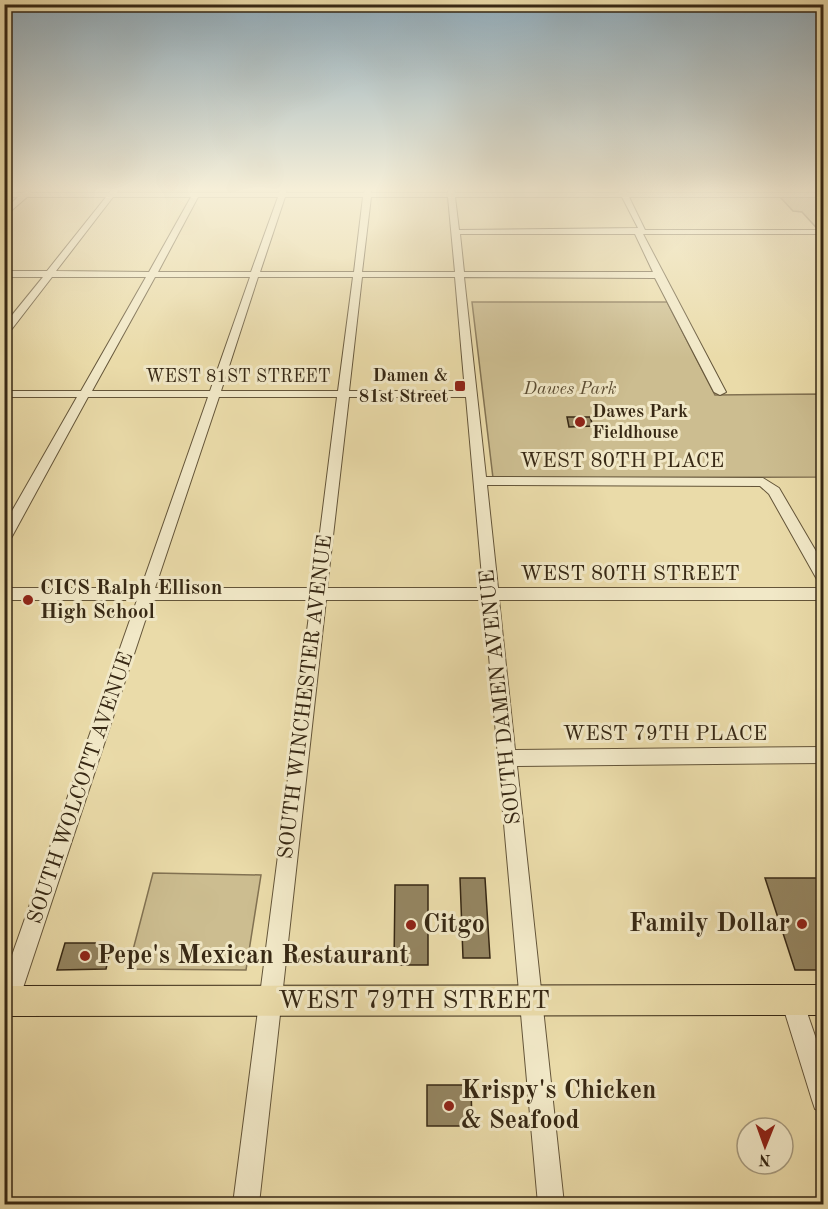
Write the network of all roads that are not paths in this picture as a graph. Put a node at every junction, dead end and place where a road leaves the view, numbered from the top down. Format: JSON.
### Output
{"nodes":[{"id":1,"x":71,"y":245,"type":"edge"},
{"id":2,"x":168,"y":245,"type":"edge"},
{"id":3,"x":265,"y":245,"type":"edge"},
{"id":4,"x":360,"y":245,"type":"edge"},
{"id":5,"x":457,"y":245,"type":"edge"},
{"id":6,"x":643,"y":245,"type":"edge"},
{"id":7,"x":4,"y":274,"type":"edge"},
{"id":8,"x":49,"y":274,"type":"junction"},
{"id":9,"x":152,"y":274,"type":"junction"},
{"id":10,"x":255,"y":274,"type":"junction"},
{"id":11,"x":357,"y":274,"type":"junction"},
{"id":12,"x":460,"y":275,"type":"junction"},
{"id":13,"x":659,"y":275,"type":"junction"},
{"id":14,"x":4,"y":332,"type":"edge"},
{"id":15,"x":720,"y":392,"type":"dead end"},
{"id":16,"x":4,"y":394,"type":"edge"},
{"id":17,"x":85,"y":394,"type":"junction"},
{"id":18,"x":214,"y":394,"type":"junction"},
{"id":19,"x":343,"y":394,"type":"junction"},
{"id":20,"x":471,"y":394,"type":"junction"},
{"id":21,"x":480,"y":481,"type":"junction"},
{"id":22,"x":4,"y":538,"type":"edge"},
{"id":23,"x":824,"y":579,"type":"edge"},
{"id":24,"x":4,"y":594,"type":"edge"},
{"id":25,"x":491,"y":594,"type":"junction"},
{"id":26,"x":824,"y":594,"type":"edge"},
{"id":27,"x":146,"y":595,"type":"junction"},
{"id":28,"x":319,"y":595,"type":"junction"},
{"id":29,"x":824,"y":756,"type":"edge"},
{"id":30,"x":507,"y":758,"type":"junction"},
{"id":31,"x":792,"y":1000,"type":"junction"},
{"id":32,"x":824,"y":1000,"type":"edge"},
{"id":33,"x":270,"y":1001,"type":"junction"},
{"id":34,"x":531,"y":1002,"type":"junction"},
{"id":35,"x":6,"y":1005,"type":"edge"},
{"id":36,"x":824,"y":1100,"type":"edge"},
{"id":37,"x":246,"y":1204,"type":"edge"},
{"id":38,"x":551,"y":1204,"type":"edge"}],
"edges":[{"from":1,"to":8,"type":"street"},
{"from":2,"to":9,"type":"street"},
{"from":3,"to":10,"type":"street","name":"SOUTH WOLCOTT AVENUE"},
{"from":4,"to":11,"type":"street","name":"SOUTH WINCHESTER AVENUE"},
{"from":5,"to":12,"type":"street","name":"SOUTH DAMEN AVENUE"},
{"from":6,"to":13,"type":"street"},
{"from":7,"to":8,"type":"street"},
{"from":8,"to":9,"type":"street"},
{"from":8,"to":14,"type":"street"},
{"from":9,"to":10,"type":"street"},
{"from":9,"to":17,"type":"street"},
{"from":10,"to":11,"type":"street"},
{"from":10,"to":18,"type":"street","name":"SOUTH WOLCOTT AVENUE"},
{"from":11,"to":12,"type":"street"},
{"from":11,"to":19,"type":"street","name":"SOUTH WINCHESTER AVENUE"},
{"from":12,"to":13,"type":"street"},
{"from":12,"to":20,"type":"street","name":"SOUTH DAMEN AVENUE"},
{"from":13,"to":15,"type":"street"},
{"from":16,"to":17,"type":"street","name":"WEST 81ST STREET"},
{"from":17,"to":18,"type":"street","name":"WEST 81ST STREET"},
{"from":17,"to":22,"type":"street"},
{"from":18,"to":19,"type":"street","name":"WEST 81ST STREET"},
{"from":18,"to":27,"type":"street","name":"SOUTH WOLCOTT AVENUE"},
{"from":19,"to":20,"type":"street","name":"WEST 81ST STREET"},
{"from":19,"to":28,"type":"street","name":"SOUTH WINCHESTER AVENUE"},
{"from":20,"to":21,"type":"street","name":"SOUTH DAMEN AVENUE"},
{"from":21,"to":23,"type":"street","name":"WEST 80TH PLACE"},
{"from":21,"to":25,"type":"street","name":"SOUTH DAMEN AVENUE"},
{"from":24,"to":27,"type":"street","name":"WEST 80TH STREET"},
{"from":25,"to":26,"type":"street","name":"WEST 80TH STREET"},
{"from":25,"to":28,"type":"street","name":"WEST 80TH STREET"},
{"from":25,"to":30,"type":"street","name":"SOUTH DAMEN AVENUE"},
{"from":27,"to":28,"type":"street","name":"WEST 80TH STREET"},
{"from":27,"to":35,"type":"street","name":"SOUTH WOLCOTT AVENUE"},
{"from":28,"to":33,"type":"street","name":"SOUTH WINCHESTER AVENUE"},
{"from":29,"to":30,"type":"street","name":"WEST 79TH PLACE"},
{"from":30,"to":34,"type":"street","name":"SOUTH DAMEN AVENUE"},
{"from":31,"to":32,"type":"main road","name":"WEST 79TH STREET"},
{"from":31,"to":34,"type":"main road","name":"WEST 79TH STREET"},
{"from":31,"to":36,"type":"street"},
{"from":33,"to":34,"type":"main road","name":"WEST 79TH STREET"},
{"from":33,"to":35,"type":"main road","name":"WEST 79TH STREET"},
{"from":33,"to":37,"type":"street","name":"SOUTH WINCHESTER AVENUE"},
{"from":34,"to":38,"type":"street","name":"SOUTH DAMEN AVENUE"}]}
